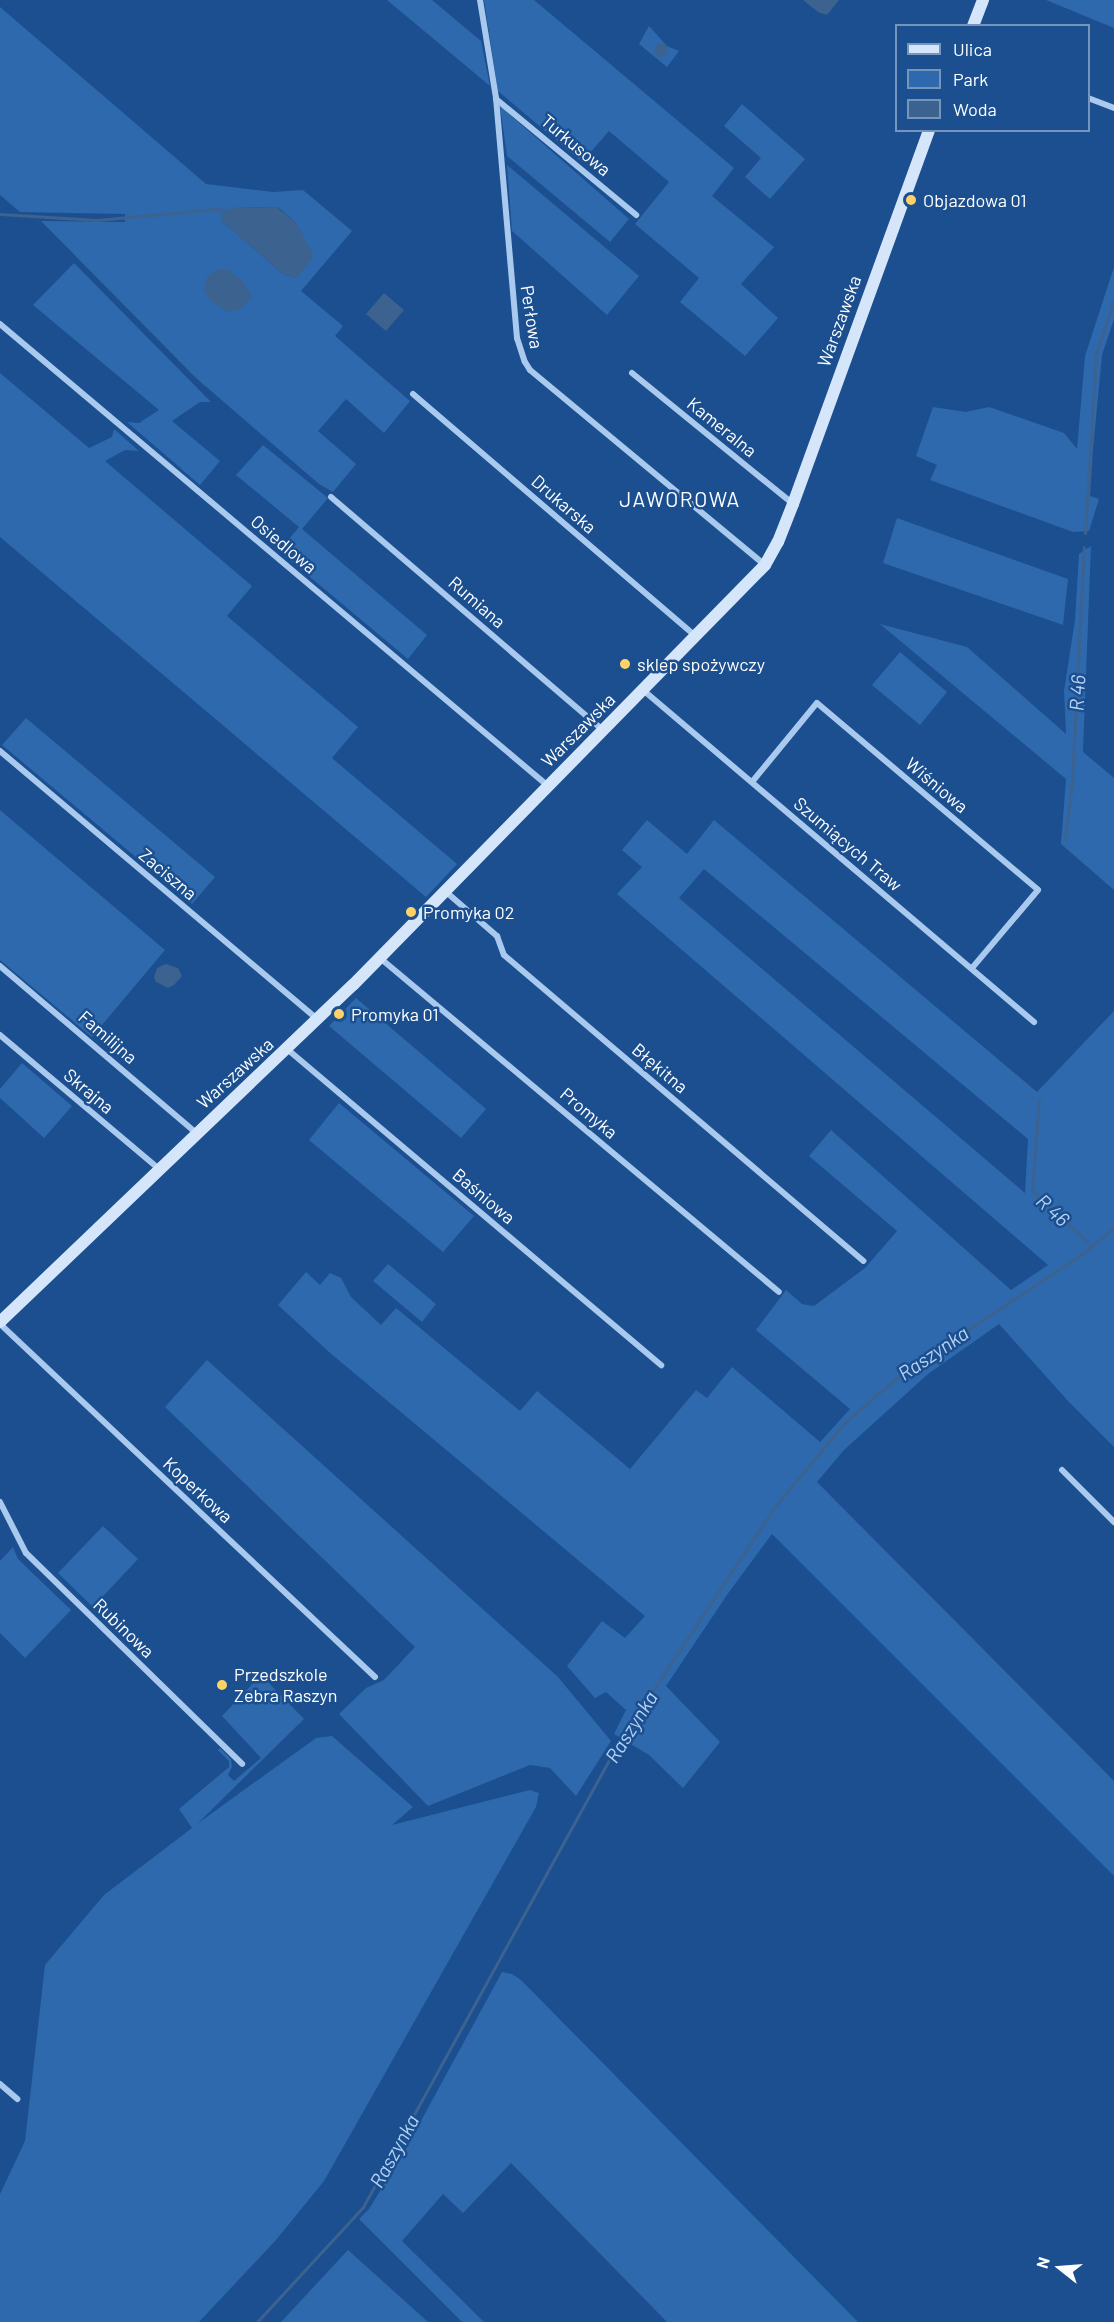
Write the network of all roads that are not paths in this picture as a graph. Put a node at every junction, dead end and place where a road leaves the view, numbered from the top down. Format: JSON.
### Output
{"nodes":[{"id":1,"x":480,"y":0,"type":"edge"},
{"id":2,"x":983,"y":0,"type":"edge"},
{"id":3,"x":974,"y":24,"type":"edge"},
{"id":4,"x":496,"y":98,"type":"junction"},
{"id":5,"x":1090,"y":98,"type":"edge"},
{"id":6,"x":1114,"y":108,"type":"edge"},
{"id":7,"x":928,"y":132,"type":"edge"},
{"id":8,"x":636,"y":215,"type":"dead end"},
{"id":9,"x":0,"y":324,"type":"edge"},
{"id":10,"x":632,"y":373,"type":"dead end"},
{"id":11,"x":412,"y":394,"type":"dead end"},
{"id":12,"x":331,"y":497,"type":"dead end"},
{"id":13,"x":793,"y":504,"type":"junction"},
{"id":14,"x":765,"y":565,"type":"junction"},
{"id":15,"x":696,"y":637,"type":"junction"},
{"id":16,"x":643,"y":690,"type":"junction"},
{"id":17,"x":603,"y":730,"type":"junction"},
{"id":18,"x":0,"y":752,"type":"edge"},
{"id":19,"x":752,"y":782,"type":"junction"},
{"id":20,"x":548,"y":786,"type":"junction"},
{"id":21,"x":445,"y":891,"type":"junction"},
{"id":22,"x":380,"y":958,"type":"junction"},
{"id":23,"x":0,"y":966,"type":"edge"},
{"id":24,"x":972,"y":968,"type":"junction"},
{"id":25,"x":317,"y":1020,"type":"junction"},
{"id":26,"x":1034,"y":1022,"type":"dead end"},
{"id":27,"x":0,"y":1035,"type":"edge"},
{"id":28,"x":287,"y":1049,"type":"junction"},
{"id":29,"x":196,"y":1133,"type":"junction"},
{"id":30,"x":159,"y":1169,"type":"junction"},
{"id":31,"x":864,"y":1261,"type":"dead end"},
{"id":32,"x":779,"y":1292,"type":"dead end"},
{"id":33,"x":0,"y":1323,"type":"edge"},
{"id":34,"x":661,"y":1365,"type":"dead end"},
{"id":35,"x":1062,"y":1470,"type":"dead end"},
{"id":36,"x":0,"y":1502,"type":"edge"},
{"id":37,"x":1114,"y":1522,"type":"edge"},
{"id":38,"x":375,"y":1677,"type":"dead end"},
{"id":39,"x":242,"y":1764,"type":"dead end"},
{"id":40,"x":0,"y":2084,"type":"edge"},
{"id":41,"x":17,"y":2098,"type":"dead end"}],
"edges":[{"from":1,"to":4,"type":"street","name":"Perłowa"},
{"from":2,"to":3,"type":"street"},
{"from":4,"to":8,"type":"street","name":"Turkusowa"},
{"from":4,"to":14,"type":"street","name":"Perłowa"},
{"from":5,"to":6,"type":"street"},
{"from":7,"to":13,"type":"street","name":"Warszawska"},
{"from":9,"to":20,"type":"street","name":"Osiedlowa"},
{"from":10,"to":13,"type":"street","name":"Kameralna"},
{"from":11,"to":15,"type":"street","name":"Drukarska"},
{"from":12,"to":17,"type":"street","name":"Rumiana"},
{"from":13,"to":14,"type":"street","name":"Warszawska"},
{"from":14,"to":15,"type":"street","name":"Warszawska"},
{"from":15,"to":16,"type":"street","name":"Warszawska"},
{"from":16,"to":17,"type":"street","name":"Warszawska"},
{"from":16,"to":19,"type":"street","name":"Szumiących Traw"},
{"from":17,"to":20,"type":"street","name":"Warszawska"},
{"from":18,"to":25,"type":"street","name":"Zaciszna"},
{"from":19,"to":24,"type":"street","name":"Szumiących Traw"},
{"from":19,"to":24,"type":"street","name":"Wiśniowa"},
{"from":20,"to":21,"type":"street","name":"Warszawska"},
{"from":21,"to":22,"type":"street","name":"Warszawska"},
{"from":21,"to":31,"type":"street","name":"Błękitna"},
{"from":22,"to":25,"type":"street","name":"Warszawska"},
{"from":22,"to":32,"type":"street","name":"Promyka"},
{"from":23,"to":29,"type":"street","name":"Familijna"},
{"from":24,"to":26,"type":"street","name":"Szumiących Traw"},
{"from":25,"to":28,"type":"street","name":"Warszawska"},
{"from":27,"to":30,"type":"street","name":"Skrajna"},
{"from":28,"to":29,"type":"street","name":"Warszawska"},
{"from":28,"to":34,"type":"street","name":"Baśniowa"},
{"from":29,"to":30,"type":"street","name":"Warszawska"},
{"from":30,"to":33,"type":"street","name":"Warszawska"},
{"from":33,"to":38,"type":"street","name":"Koperkowa"},
{"from":35,"to":37,"type":"street"},
{"from":36,"to":39,"type":"street","name":"Rubinowa"},
{"from":40,"to":41,"type":"street"}]}
